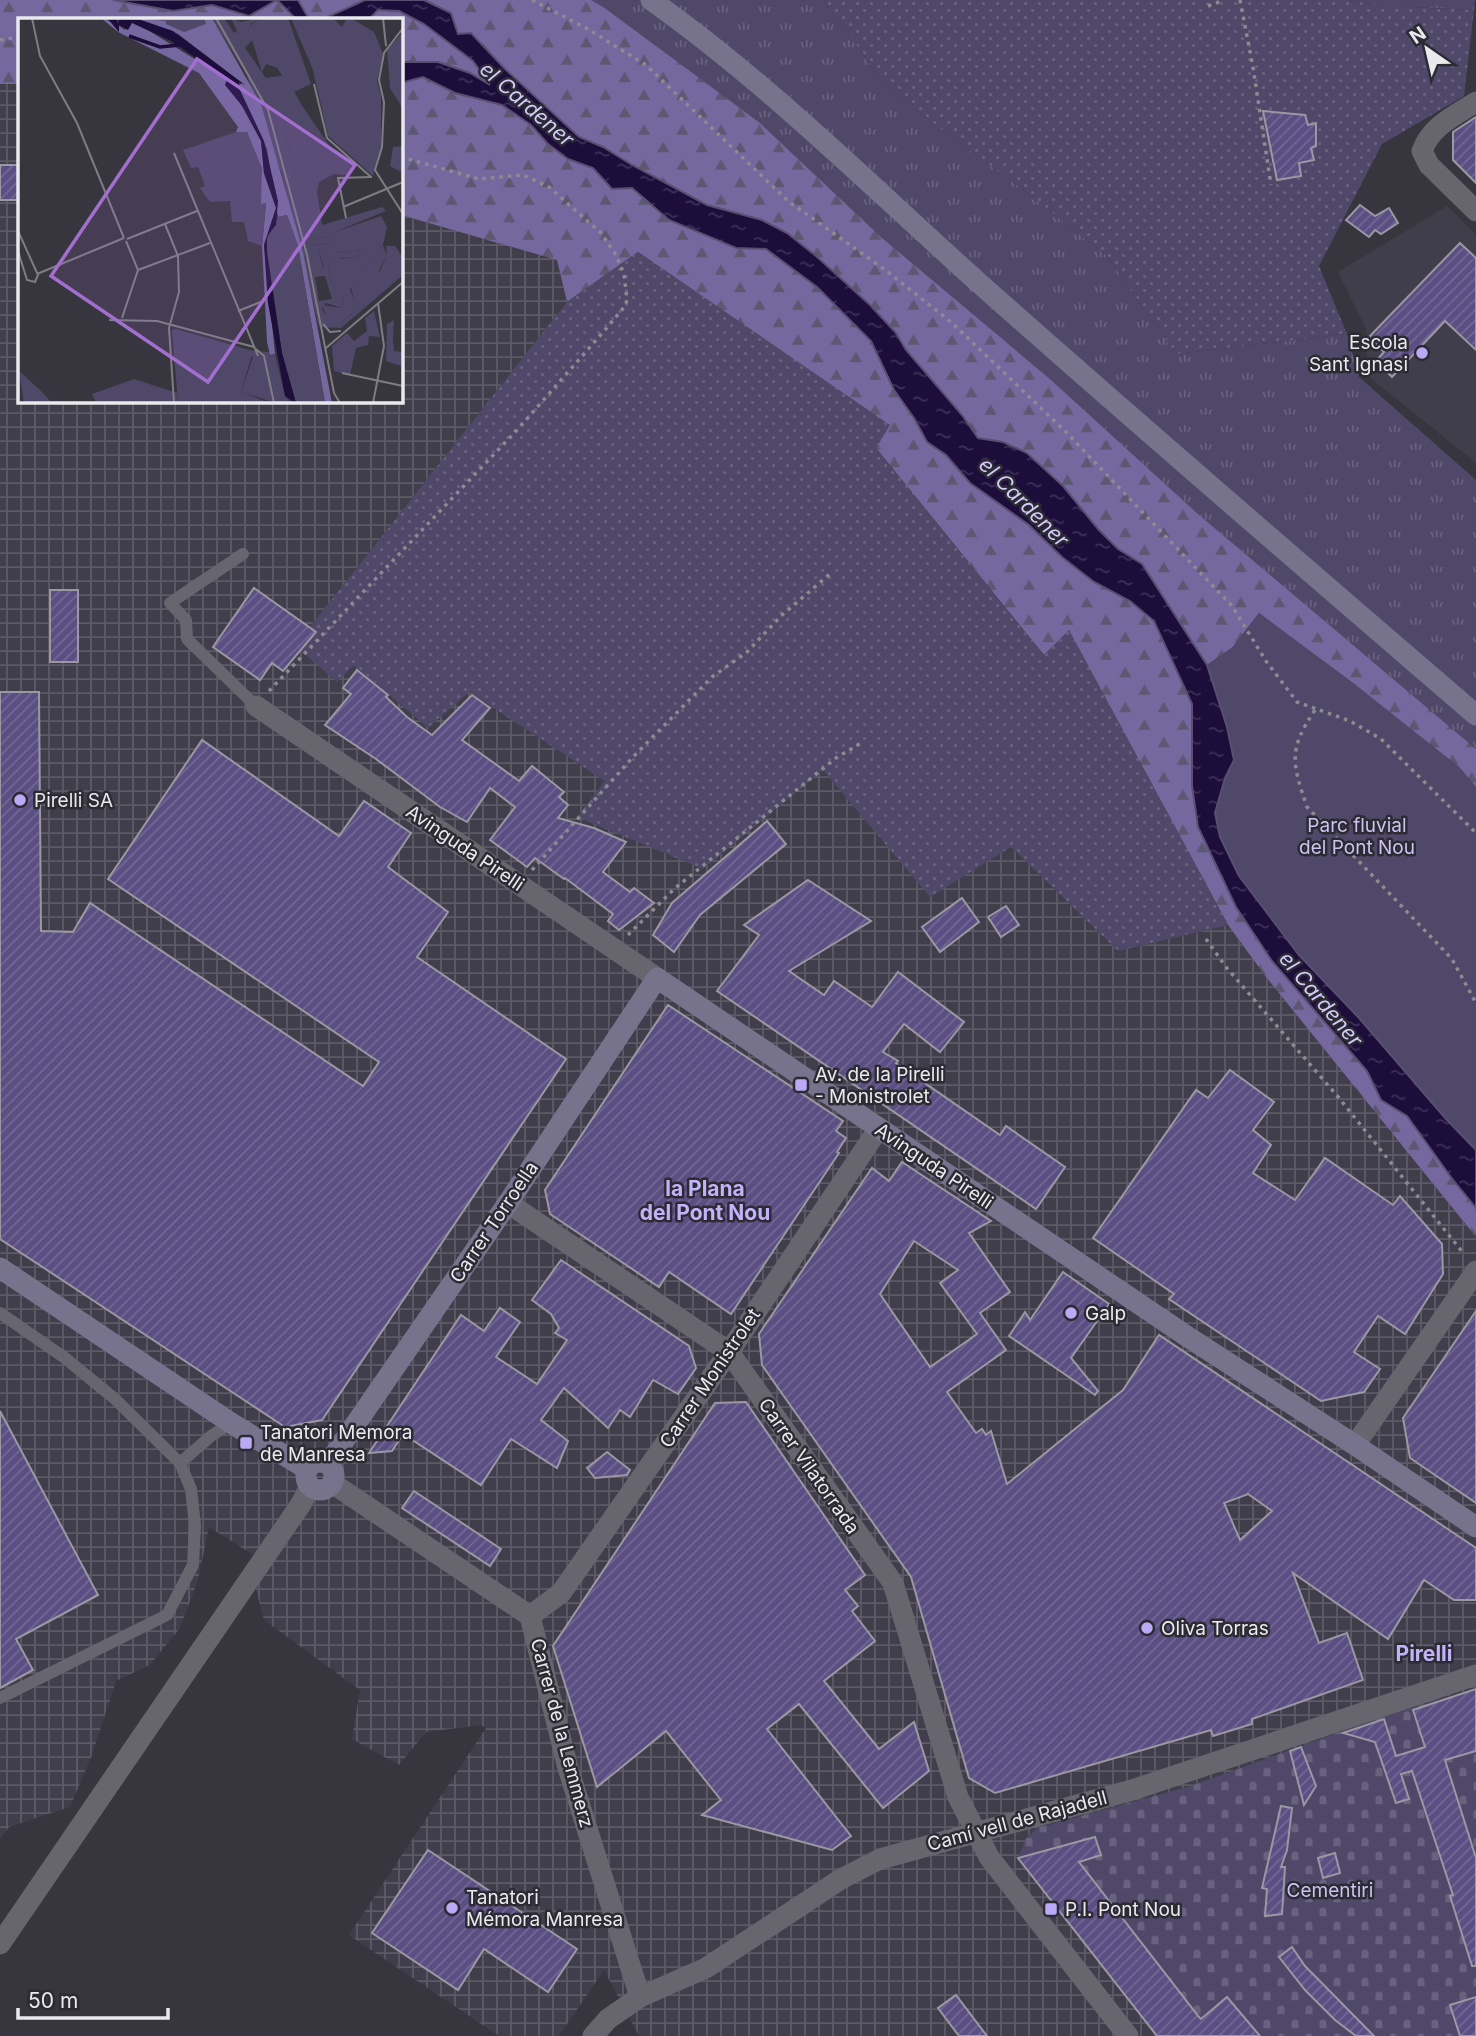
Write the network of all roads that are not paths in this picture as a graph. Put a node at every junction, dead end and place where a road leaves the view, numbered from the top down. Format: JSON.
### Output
{"nodes":[{"id":1,"x":651,"y":0,"type":"edge"},
{"id":2,"x":1476,"y":103,"type":"edge"},
{"id":3,"x":1476,"y":211,"type":"edge"},
{"id":4,"x":243,"y":554,"type":"dead end"},
{"id":5,"x":256,"y":706,"type":"joint"},
{"id":6,"x":1476,"y":715,"type":"edge"},
{"id":7,"x":657,"y":978,"type":"junction"},
{"id":8,"x":878,"y":1128,"type":"junction"},
{"id":9,"x":508,"y":1203,"type":"junction"},
{"id":10,"x":1472,"y":1265,"type":"edge"},
{"id":11,"x":0,"y":1268,"type":"edge"},
{"id":12,"x":0,"y":1313,"type":"edge"},
{"id":13,"x":729,"y":1352,"type":"junction"},
{"id":14,"x":231,"y":1423,"type":"junction"},
{"id":15,"x":1355,"y":1445,"type":"junction"},
{"id":16,"x":180,"y":1463,"type":"junction"},
{"id":17,"x":319,"y":1476,"type":"junction"},
{"id":18,"x":1476,"y":1527,"type":"edge"},
{"id":19,"x":530,"y":1616,"type":"junction"},
{"id":20,"x":1476,"y":1675,"type":"edge"},
{"id":21,"x":0,"y":1698,"type":"edge"},
{"id":22,"x":974,"y":1832,"type":"junction"},
{"id":23,"x":0,"y":1944,"type":"edge"},
{"id":24,"x":640,"y":1997,"type":"junction"},
{"id":25,"x":593,"y":2036,"type":"edge"},
{"id":26,"x":1128,"y":2036,"type":"edge"}],
"edges":[{"from":1,"to":6,"type":"street"},
{"from":2,"to":3,"type":"street"},
{"from":4,"to":5,"type":"lane"},
{"from":5,"to":7,"type":"street","name":"Avinguda Pirelli"},
{"from":7,"to":8,"type":"street","name":"Avinguda Pirelli"},
{"from":7,"to":9,"type":"street","name":"Carrer Torroella"},
{"from":8,"to":13,"type":"street","name":"Carrer Monistrolet"},
{"from":8,"to":15,"type":"street","name":"Avinguda Pirelli"},
{"from":9,"to":13,"type":"street","name":"Carrer Vilatorrada"},
{"from":9,"to":17,"type":"street","name":"Carrer Torroella"},
{"from":10,"to":15,"type":"street"},
{"from":11,"to":14,"type":"street"},
{"from":12,"to":16,"type":"lane"},
{"from":13,"to":19,"type":"street","name":"Carrer Monistrolet"},
{"from":13,"to":22,"type":"street","name":"Carrer Vilatorrada"},
{"from":14,"to":16,"type":"lane"},
{"from":14,"to":17,"type":"street"},
{"from":15,"to":18,"type":"street","name":"Avinguda Pirelli"},
{"from":16,"to":21,"type":"lane"},
{"from":17,"to":19,"type":"street","name":"Carrer de la Lemmerz"},
{"from":17,"to":23,"type":"street"},
{"from":19,"to":24,"type":"street","name":"Carrer de la Lemmerz"},
{"from":20,"to":22,"type":"street","name":"Camí vell de Rajadell"},
{"from":22,"to":24,"type":"street","name":"Camí vell de Rajadell"},
{"from":22,"to":26,"type":"street","name":"Carrer Vilatorrada"},
{"from":24,"to":25,"type":"street","name":"Camí vell de Rajadell"}]}
